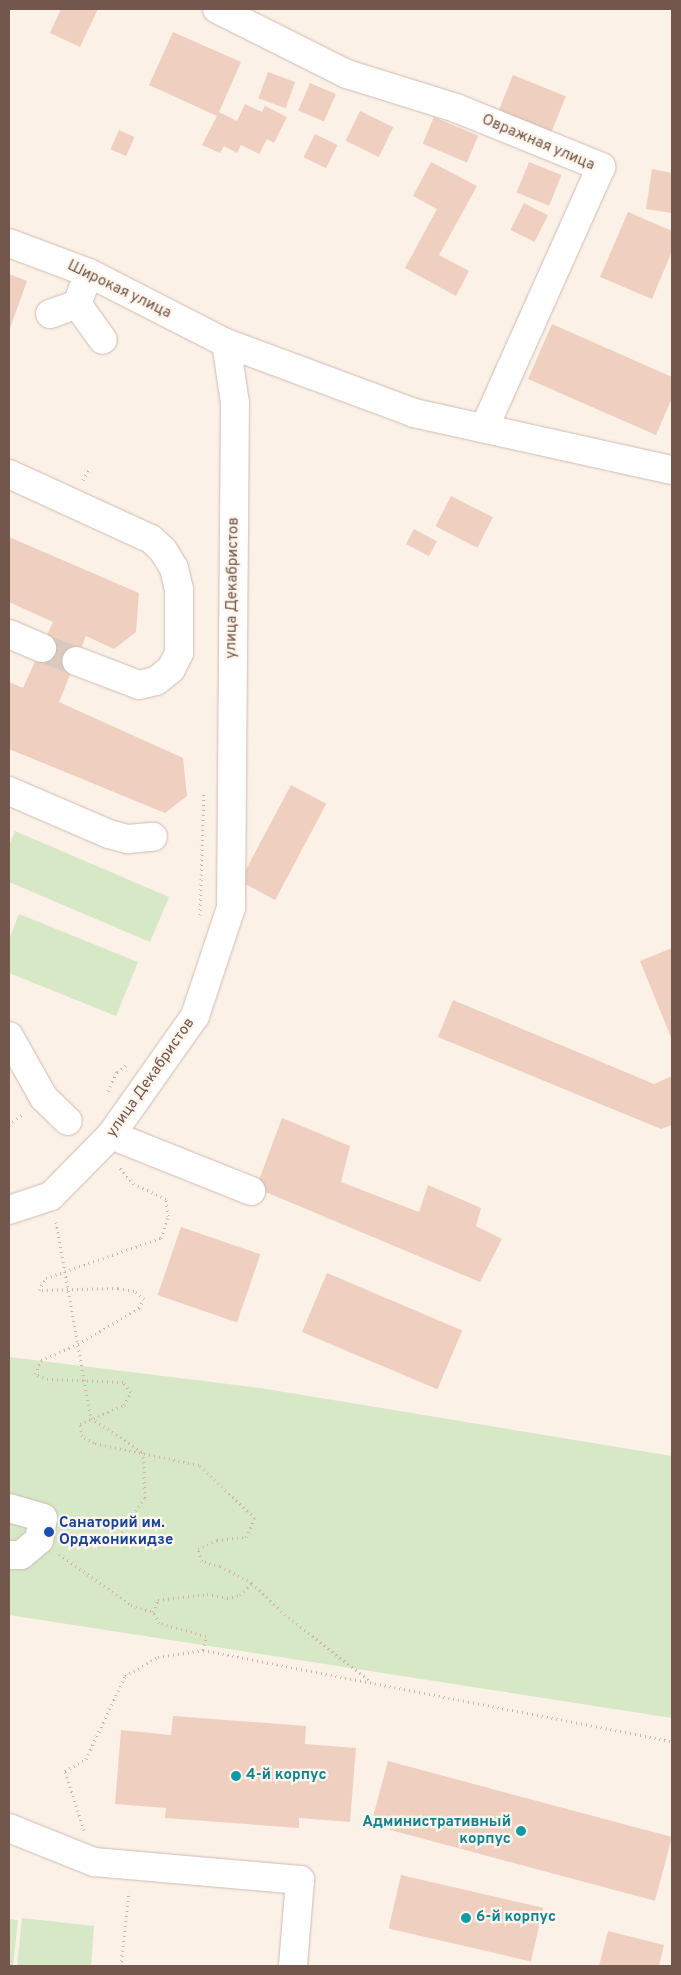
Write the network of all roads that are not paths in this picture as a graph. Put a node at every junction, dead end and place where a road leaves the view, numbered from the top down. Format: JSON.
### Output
{"nodes":[{"id":1,"x":217,"y":9,"type":"edge"},
{"id":2,"x":9,"y":243,"type":"edge"},
{"id":3,"x":89,"y":272,"type":"junction"},
{"id":4,"x":77,"y":304,"type":"junction"},
{"id":5,"x":50,"y":314,"type":"dead end"},
{"id":6,"x":103,"y":340,"type":"dead end"},
{"id":7,"x":226,"y":343,"type":"junction"},
{"id":8,"x":485,"y":426,"type":"junction"},
{"id":9,"x":672,"y":470,"type":"edge"},
{"id":10,"x":9,"y":474,"type":"edge"},
{"id":11,"x":9,"y":634,"type":"edge"},
{"id":12,"x":42,"y":648,"type":"tunnel mouth"},
{"id":13,"x":76,"y":661,"type":"tunnel mouth"},
{"id":14,"x":9,"y":792,"type":"edge"},
{"id":15,"x":153,"y":837,"type":"dead end"},
{"id":16,"x":9,"y":1036,"type":"edge"},
{"id":17,"x":68,"y":1121,"type":"dead end"},
{"id":18,"x":106,"y":1141,"type":"junction"},
{"id":19,"x":251,"y":1191,"type":"dead end"},
{"id":20,"x":9,"y":1210,"type":"edge"},
{"id":21,"x":9,"y":1508,"type":"edge"},
{"id":22,"x":9,"y":1555,"type":"edge"},
{"id":23,"x":9,"y":1828,"type":"edge"},
{"id":24,"x":293,"y":1966,"type":"edge"}],
"edges":[{"from":1,"to":8,"type":"street","name":"Овражная улица"},
{"from":2,"to":3,"type":"street","name":"Широкая улица"},
{"from":3,"to":4,"type":"street"},
{"from":3,"to":7,"type":"street","name":"Широкая улица"},
{"from":4,"to":5,"type":"street"},
{"from":4,"to":6,"type":"street"},
{"from":7,"to":8,"type":"street"},
{"from":7,"to":18,"type":"street","name":"улица Декабристов"},
{"from":8,"to":9,"type":"street"},
{"from":10,"to":13,"type":"street"},
{"from":11,"to":12,"type":"street"},
{"from":14,"to":15,"type":"street"},
{"from":16,"to":17,"type":"street"},
{"from":18,"to":19,"type":"street"},
{"from":18,"to":20,"type":"street","name":"улица Декабристов"},
{"from":21,"to":22,"type":"street"},
{"from":23,"to":24,"type":"street"}]}
